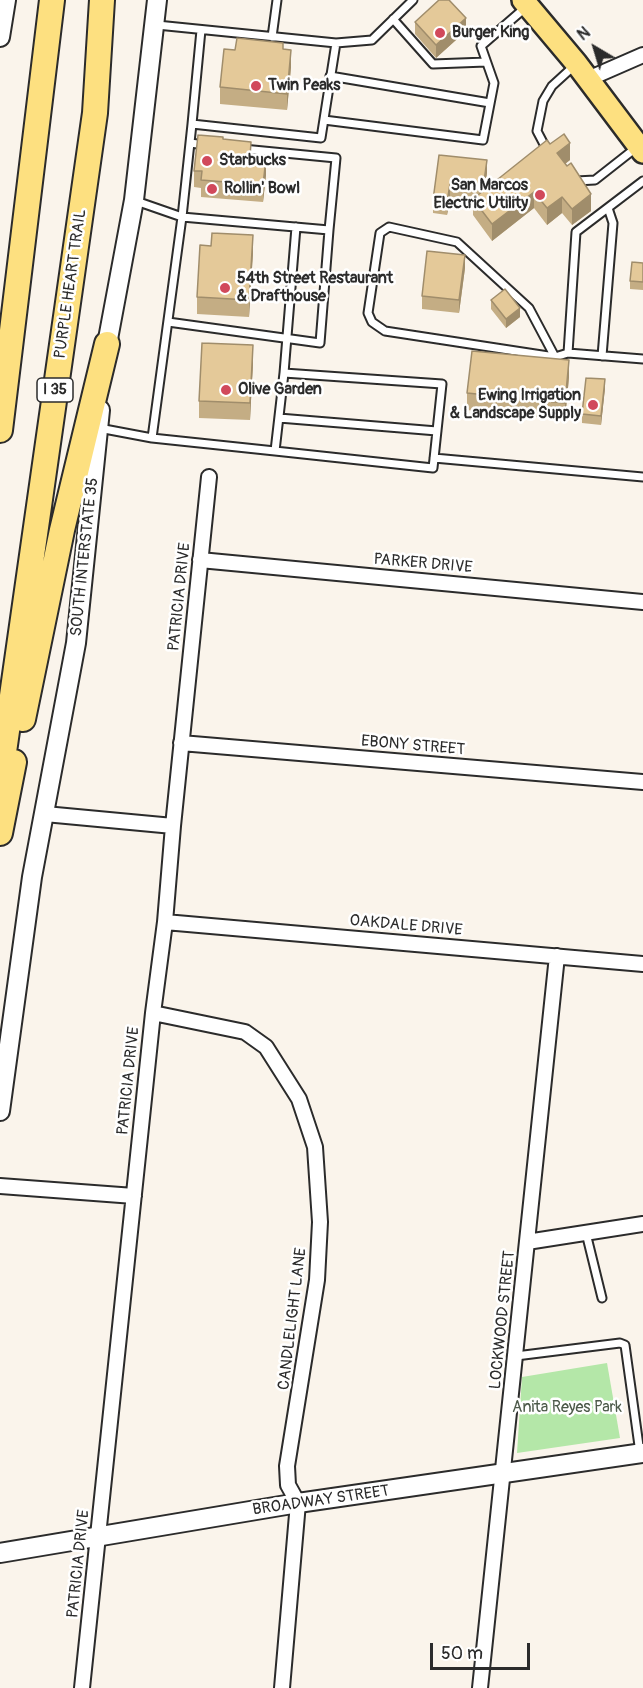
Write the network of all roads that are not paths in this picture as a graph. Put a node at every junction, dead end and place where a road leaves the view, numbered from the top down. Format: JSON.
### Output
{"nodes":[{"id":1,"x":6,"y":0,"type":"edge"},
{"id":2,"x":52,"y":0,"type":"edge"},
{"id":3,"x":102,"y":0,"type":"edge"},
{"id":4,"x":157,"y":0,"type":"edge"},
{"id":5,"x":277,"y":0,"type":"edge"},
{"id":6,"x":413,"y":0,"type":"edge"},
{"id":7,"x":525,"y":3,"type":"edge"},
{"id":8,"x":393,"y":19,"type":"junction"},
{"id":9,"x":154,"y":25,"type":"junction"},
{"id":10,"x":201,"y":30,"type":"junction"},
{"id":11,"x":0,"y":37,"type":"edge"},
{"id":12,"x":272,"y":37,"type":"junction"},
{"id":13,"x":336,"y":43,"type":"junction"},
{"id":14,"x":643,"y":55,"type":"edge"},
{"id":15,"x":486,"y":62,"type":"junction"},
{"id":16,"x":582,"y":71,"type":"junction"},
{"id":17,"x":330,"y":76,"type":"junction"},
{"id":18,"x":490,"y":103,"type":"junction"},
{"id":19,"x":324,"y":120,"type":"junction"},
{"id":20,"x":192,"y":124,"type":"junction"},
{"id":21,"x":190,"y":143,"type":"junction"},
{"id":22,"x":212,"y":145,"type":"edge"},
{"id":23,"x":234,"y":148,"type":"edge"},
{"id":24,"x":641,"y":148,"type":"edge"},
{"id":25,"x":553,"y":159,"type":"edge"},
{"id":26,"x":566,"y":176,"type":"edge"},
{"id":27,"x":643,"y":181,"type":"edge"},
{"id":28,"x":134,"y":200,"type":"junction"},
{"id":29,"x":608,"y":208,"type":"junction"},
{"id":30,"x":182,"y":217,"type":"junction"},
{"id":31,"x":296,"y":227,"type":"junction"},
{"id":32,"x":329,"y":230,"type":"junction"},
{"id":33,"x":17,"y":294,"type":"junction"},
{"id":34,"x":168,"y":322,"type":"junction"},
{"id":35,"x":285,"y":338,"type":"junction"},
{"id":36,"x":106,"y":344,"type":"junction"},
{"id":37,"x":568,"y":353,"type":"junction"},
{"id":38,"x":602,"y":356,"type":"junction"},
{"id":39,"x":555,"y":357,"type":"junction"},
{"id":40,"x":643,"y":359,"type":"edge"},
{"id":41,"x":0,"y":362,"type":"edge"},
{"id":42,"x":284,"y":373,"type":"junction"},
{"id":43,"x":279,"y":418,"type":"junction"},
{"id":44,"x":98,"y":428,"type":"junction"},
{"id":45,"x":0,"y":430,"type":"edge"},
{"id":46,"x":437,"y":432,"type":"junction"},
{"id":47,"x":152,"y":438,"type":"junction"},
{"id":48,"x":275,"y":451,"type":"junction"},
{"id":49,"x":434,"y":458,"type":"junction"},
{"id":50,"x":209,"y":477,"type":"dead end"},
{"id":51,"x":643,"y":477,"type":"edge"},
{"id":52,"x":200,"y":560,"type":"junction"},
{"id":53,"x":643,"y":602,"type":"edge"},
{"id":54,"x":181,"y":743,"type":"junction"},
{"id":55,"x":0,"y":780,"type":"edge"},
{"id":56,"x":643,"y":782,"type":"edge"},
{"id":57,"x":45,"y":814,"type":"junction"},
{"id":58,"x":172,"y":826,"type":"junction"},
{"id":59,"x":0,"y":833,"type":"edge"},
{"id":60,"x":165,"y":922,"type":"junction"},
{"id":61,"x":556,"y":956,"type":"junction"},
{"id":62,"x":643,"y":964,"type":"edge"},
{"id":63,"x":153,"y":1013,"type":"junction"},
{"id":64,"x":0,"y":1111,"type":"edge"},
{"id":65,"x":0,"y":1186,"type":"edge"},
{"id":66,"x":134,"y":1196,"type":"junction"},
{"id":67,"x":643,"y":1224,"type":"edge"},
{"id":68,"x":586,"y":1233,"type":"junction"},
{"id":69,"x":528,"y":1242,"type":"junction"},
{"id":70,"x":602,"y":1298,"type":"dead end"},
{"id":71,"x":516,"y":1356,"type":"junction"},
{"id":72,"x":642,"y":1454,"type":"edge"},
{"id":73,"x":503,"y":1476,"type":"junction"},
{"id":74,"x":298,"y":1503,"type":"junction"},
{"id":75,"x":98,"y":1535,"type":"junction"},
{"id":76,"x":0,"y":1553,"type":"edge"},
{"id":77,"x":82,"y":1688,"type":"edge"},
{"id":78,"x":282,"y":1688,"type":"edge"},
{"id":79,"x":480,"y":1688,"type":"edge"}],
"edges":[{"from":1,"to":11,"type":"main road"},
{"from":2,"to":33,"type":"highway"},
{"from":3,"to":55,"type":"highway","name":"PURPLE HEART TRAIL","number":"I 35"},
{"from":4,"to":9,"type":"main road","name":"SOUTH INTERSTATE 35"},
{"from":5,"to":12,"type":"lane"},
{"from":6,"to":8,"type":"lane"},
{"from":7,"to":15,"type":"lane"},
{"from":7,"to":16,"type":"main road"},
{"from":8,"to":13,"type":"lane"},
{"from":8,"to":15,"type":"lane"},
{"from":9,"to":10,"type":"lane"},
{"from":9,"to":28,"type":"main road","name":"SOUTH INTERSTATE 35"},
{"from":10,"to":12,"type":"lane"},
{"from":10,"to":20,"type":"lane"},
{"from":12,"to":13,"type":"lane"},
{"from":13,"to":17,"type":"lane"},
{"from":14,"to":16,"type":"street"},
{"from":15,"to":18,"type":"lane"},
{"from":16,"to":24,"type":"main road"},
{"from":16,"to":25,"type":"lane"},
{"from":17,"to":18,"type":"lane"},
{"from":17,"to":19,"type":"lane"},
{"from":18,"to":19,"type":"lane"},
{"from":19,"to":20,"type":"lane"},
{"from":20,"to":21,"type":"lane"},
{"from":21,"to":22,"type":"lane"},
{"from":21,"to":30,"type":"lane"},
{"from":23,"to":32,"type":"lane"},
{"from":24,"to":26,"type":"lane"},
{"from":27,"to":29,"type":"lane"},
{"from":28,"to":30,"type":"lane"},
{"from":28,"to":36,"type":"main road","name":"SOUTH INTERSTATE 35"},
{"from":29,"to":37,"type":"lane"},
{"from":29,"to":38,"type":"lane"},
{"from":30,"to":31,"type":"lane"},
{"from":30,"to":34,"type":"lane"},
{"from":31,"to":32,"type":"lane"},
{"from":31,"to":35,"type":"lane"},
{"from":32,"to":35,"type":"lane"},
{"from":33,"to":41,"type":"highway"},
{"from":33,"to":45,"type":"highway"},
{"from":34,"to":35,"type":"lane"},
{"from":34,"to":47,"type":"lane"},
{"from":35,"to":42,"type":"lane"},
{"from":36,"to":44,"type":"main road","name":"SOUTH INTERSTATE 35"},
{"from":36,"to":59,"type":"highway"},
{"from":37,"to":38,"type":"lane"},
{"from":37,"to":39,"type":"lane"},
{"from":38,"to":40,"type":"lane"},
{"from":39,"to":39,"type":"lane"},
{"from":42,"to":43,"type":"lane"},
{"from":42,"to":46,"type":"lane"},
{"from":43,"to":46,"type":"lane"},
{"from":43,"to":48,"type":"lane"},
{"from":44,"to":47,"type":"lane"},
{"from":44,"to":57,"type":"main road","name":"SOUTH INTERSTATE 35"},
{"from":46,"to":49,"type":"lane"},
{"from":47,"to":48,"type":"lane"},
{"from":48,"to":49,"type":"lane"},
{"from":49,"to":51,"type":"lane"},
{"from":50,"to":52,"type":"street","name":"PATRICIA DRIVE"},
{"from":52,"to":53,"type":"street","name":"PARKER DRIVE"},
{"from":52,"to":54,"type":"street","name":"PATRICIA DRIVE"},
{"from":54,"to":56,"type":"street","name":"EBONY STREET"},
{"from":54,"to":58,"type":"street","name":"PATRICIA DRIVE"},
{"from":57,"to":58,"type":"street"},
{"from":57,"to":64,"type":"main road","name":"SOUTH INTERSTATE 35"},
{"from":58,"to":60,"type":"street","name":"PATRICIA DRIVE"},
{"from":60,"to":61,"type":"street","name":"OAKDALE DRIVE"},
{"from":60,"to":63,"type":"street","name":"PATRICIA DRIVE"},
{"from":61,"to":62,"type":"street","name":"OAKDALE DRIVE"},
{"from":61,"to":69,"type":"street","name":"LOCKWOOD STREET"},
{"from":63,"to":66,"type":"street","name":"PATRICIA DRIVE"},
{"from":63,"to":74,"type":"street","name":"CANDLELIGHT LANE"},
{"from":65,"to":66,"type":"street"},
{"from":66,"to":75,"type":"street","name":"PATRICIA DRIVE"},
{"from":67,"to":68,"type":"street"},
{"from":68,"to":69,"type":"street"},
{"from":68,"to":70,"type":"lane"},
{"from":69,"to":71,"type":"street","name":"LOCKWOOD STREET"},
{"from":71,"to":72,"type":"lane"},
{"from":71,"to":73,"type":"street","name":"LOCKWOOD STREET"},
{"from":72,"to":73,"type":"main road","name":"BROADWAY STREET"},
{"from":73,"to":74,"type":"main road","name":"BROADWAY STREET"},
{"from":73,"to":79,"type":"street","name":"LOCKWOOD STREET"},
{"from":74,"to":75,"type":"main road","name":"BROADWAY STREET"},
{"from":74,"to":78,"type":"street","name":"CANDLELIGHT LANE"},
{"from":75,"to":76,"type":"main road","name":"BROADWAY STREET"},
{"from":75,"to":77,"type":"street","name":"PATRICIA DRIVE"}]}
